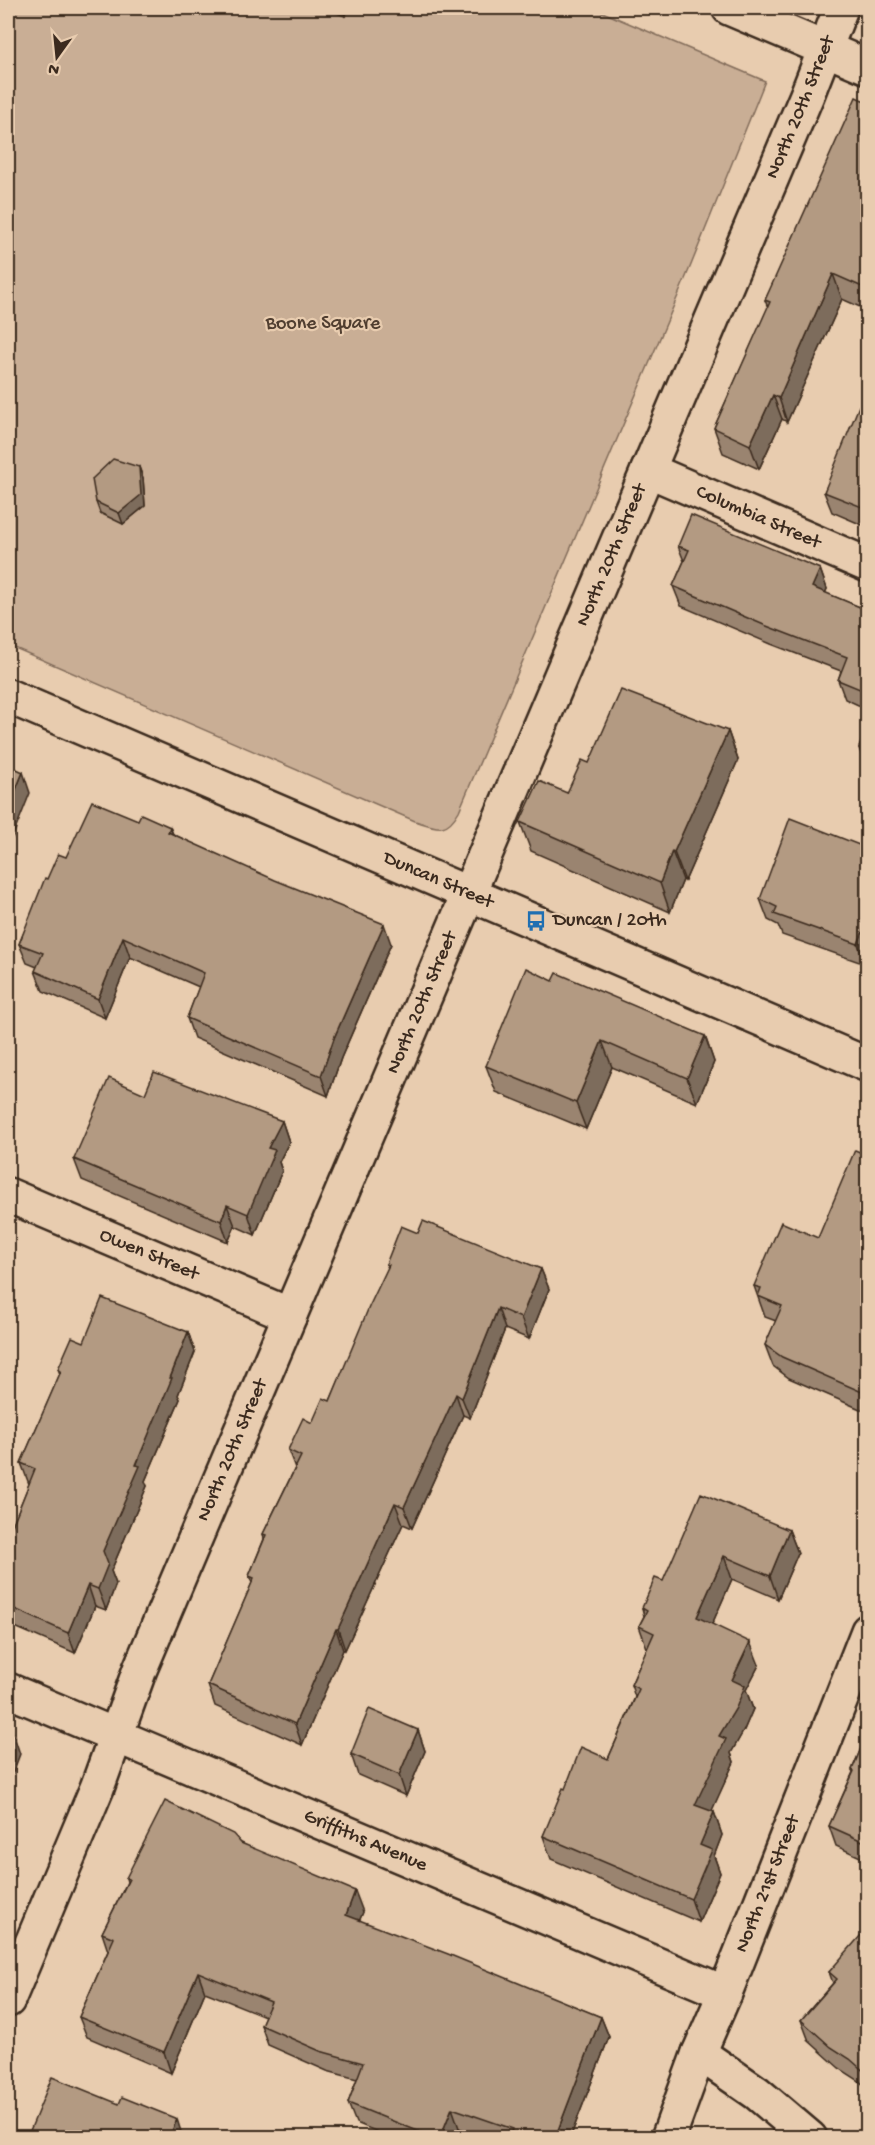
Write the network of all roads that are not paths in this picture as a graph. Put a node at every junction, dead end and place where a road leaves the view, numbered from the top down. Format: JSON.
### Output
{"nodes":[{"id":1,"x":729,"y":8,"type":"edge"},
{"id":2,"x":841,"y":8,"type":"edge"},
{"id":3,"x":825,"y":48,"type":"junction"},
{"id":4,"x":867,"y":66,"type":"edge"},
{"id":5,"x":648,"y":470,"type":"junction"},
{"id":6,"x":867,"y":565,"type":"edge"},
{"id":7,"x":8,"y":696,"type":"edge"},
{"id":8,"x":468,"y":893,"type":"junction"},
{"id":9,"x":867,"y":1065,"type":"edge"},
{"id":10,"x":8,"y":1195,"type":"edge"},
{"id":11,"x":290,"y":1315,"type":"junction"},
{"id":12,"x":867,"y":1631,"type":"edge"},
{"id":13,"x":8,"y":1690,"type":"edge"},
{"id":14,"x":116,"y":1735,"type":"junction"},
{"id":15,"x":725,"y":1993,"type":"junction"},
{"id":16,"x":8,"y":2000,"type":"edge"},
{"id":17,"x":699,"y":2053,"type":"junction"},
{"id":18,"x":668,"y":2138,"type":"edge"},
{"id":19,"x":810,"y":2138,"type":"edge"}],
"edges":[{"from":1,"to":3,"type":"street"},
{"from":2,"to":3,"type":"street","name":"North 20th Street"},
{"from":3,"to":4,"type":"street"},
{"from":3,"to":5,"type":"street","name":"North 20th Street"},
{"from":5,"to":6,"type":"street","name":"Columbia Street"},
{"from":5,"to":8,"type":"street","name":"North 20th Street"},
{"from":7,"to":8,"type":"street","name":"Duncan Street"},
{"from":8,"to":9,"type":"street","name":"Duncan Street"},
{"from":8,"to":11,"type":"street","name":"North 20th Street"},
{"from":10,"to":11,"type":"street","name":"Owen Street"},
{"from":11,"to":14,"type":"street","name":"North 20th Street"},
{"from":12,"to":15,"type":"street","name":"North 21st Street"},
{"from":13,"to":14,"type":"street","name":"Griffiths Avenue"},
{"from":14,"to":15,"type":"street","name":"Griffiths Avenue"},
{"from":14,"to":16,"type":"street","name":"North 20th Street"},
{"from":15,"to":17,"type":"street","name":"North 21st Street"},
{"from":17,"to":18,"type":"street","name":"North 21st Street"},
{"from":17,"to":19,"type":"street"}]}
